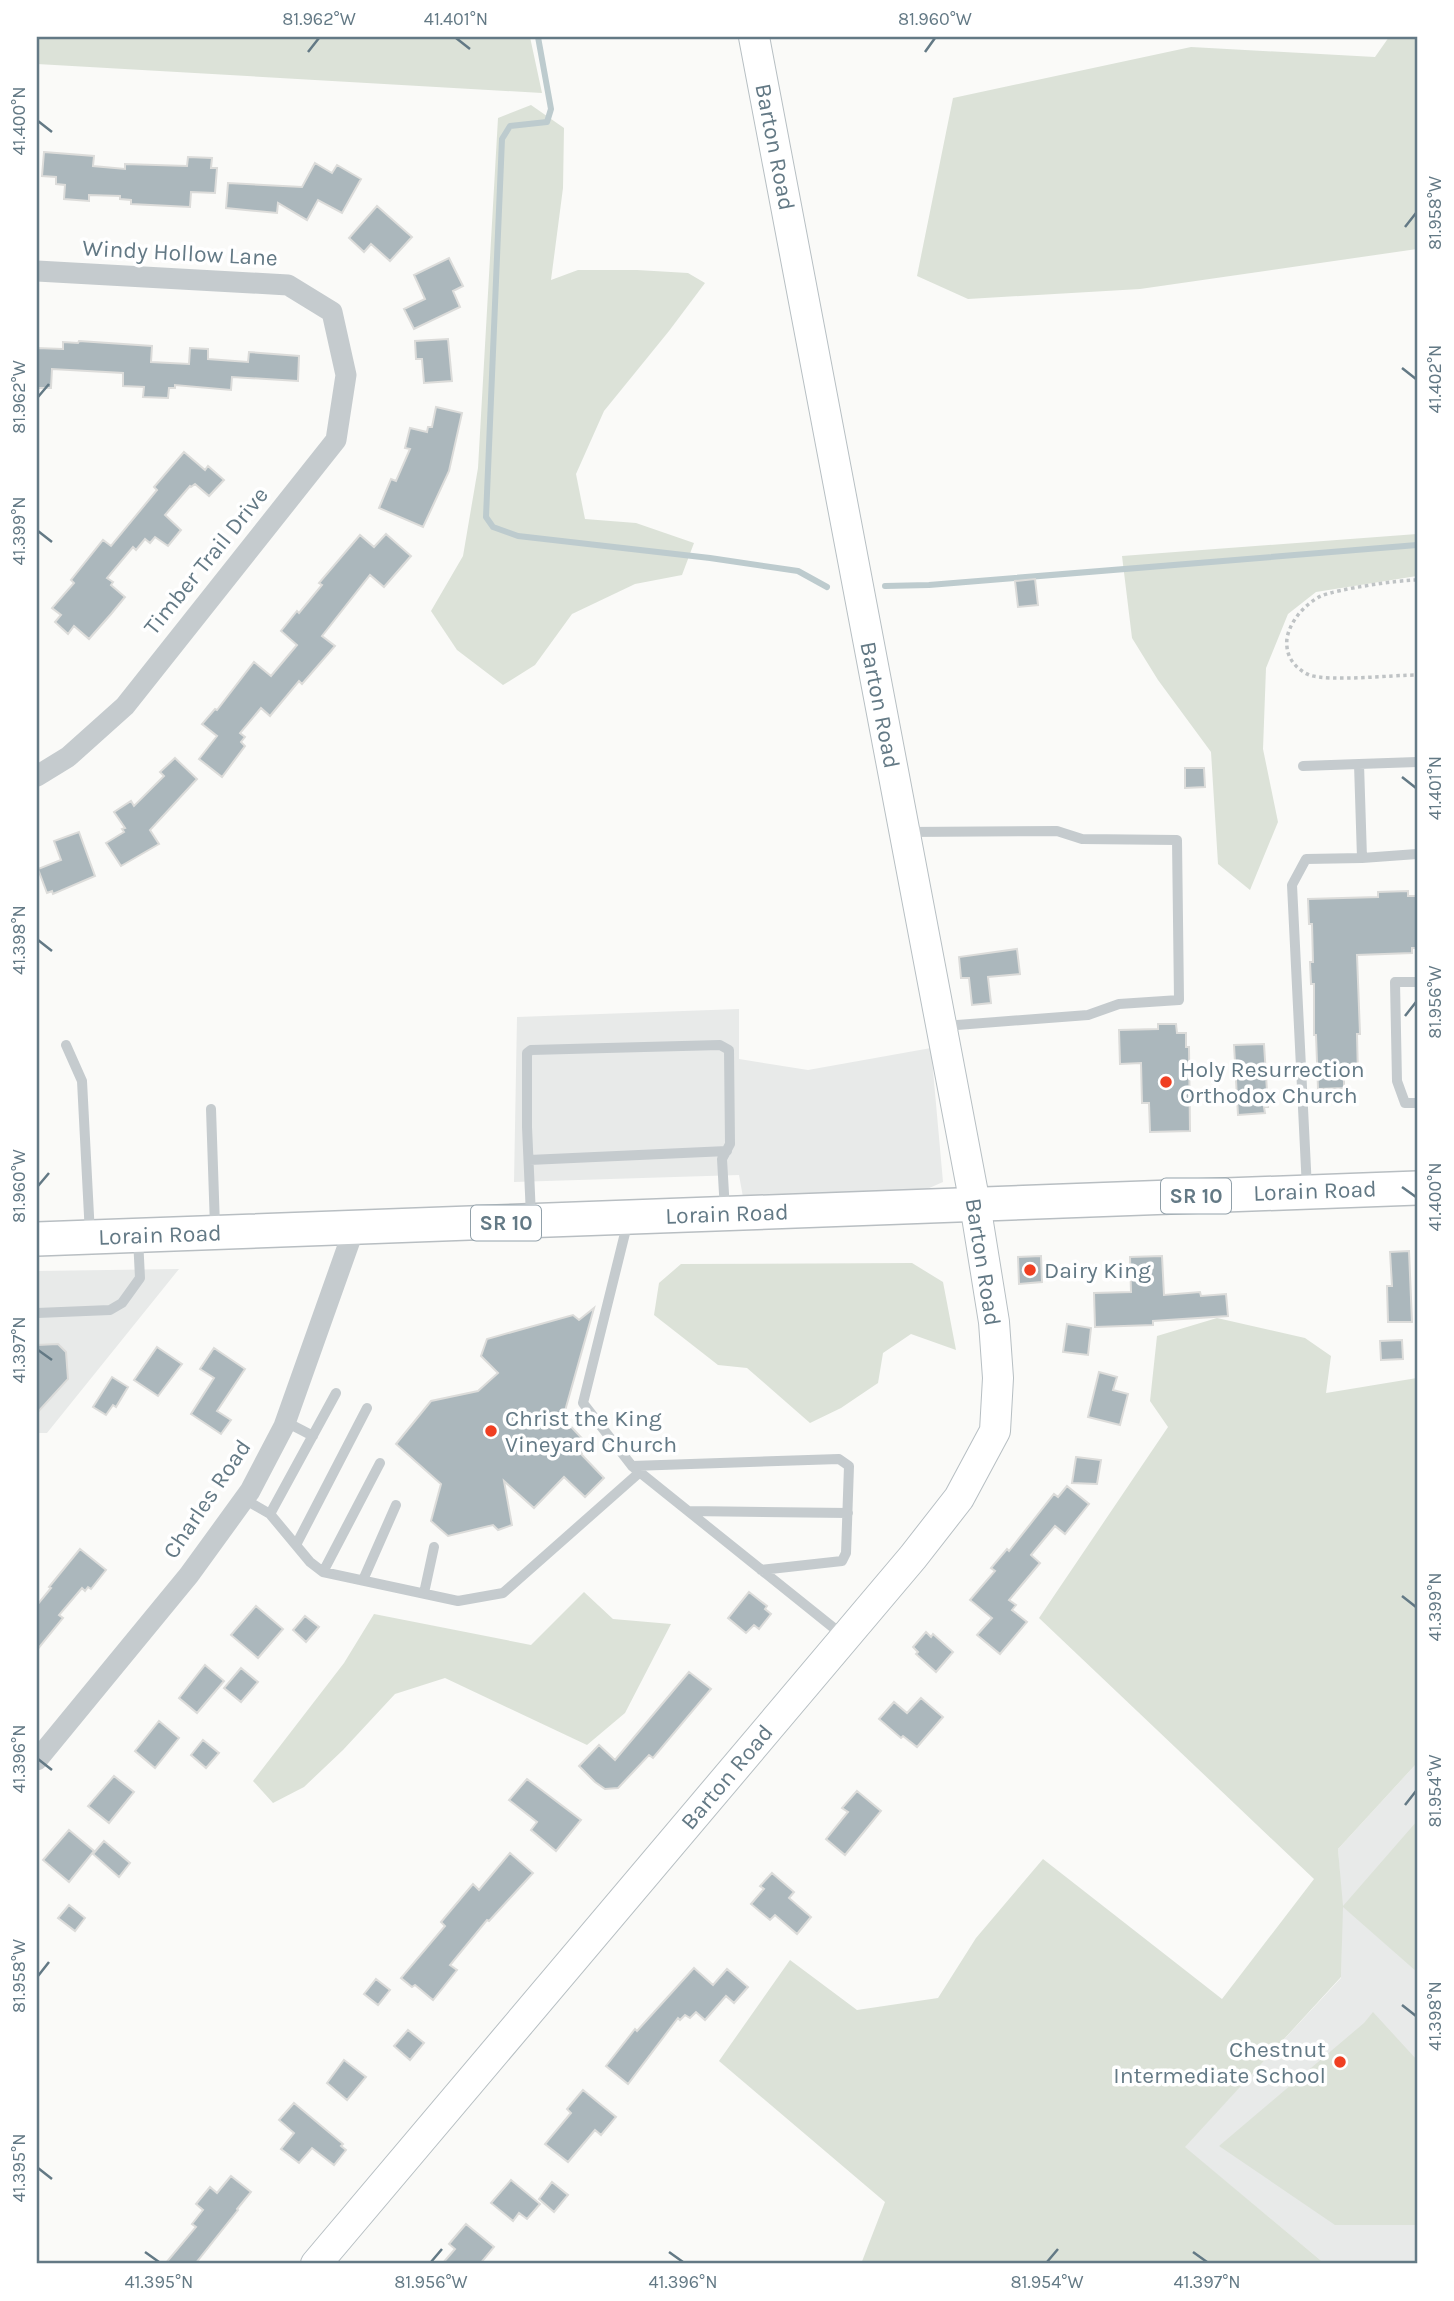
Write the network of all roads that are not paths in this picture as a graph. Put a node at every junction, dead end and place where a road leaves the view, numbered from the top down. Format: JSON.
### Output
{"nodes":[{"id":1,"x":754,"y":37,"type":"edge"},
{"id":2,"x":37,"y":271,"type":"edge"},
{"id":3,"x":346,"y":376,"type":"joint"},
{"id":4,"x":1417,"y":762,"type":"edge"},
{"id":5,"x":1359,"y":764,"type":"junction"},
{"id":6,"x":1303,"y":766,"type":"dead end"},
{"id":7,"x":37,"y":776,"type":"edge"},
{"id":8,"x":904,"y":831,"type":"junction"},
{"id":9,"x":1417,"y":854,"type":"edge"},
{"id":10,"x":1362,"y":858,"type":"junction"},
{"id":11,"x":1417,"y":982,"type":"edge"},
{"id":12,"x":941,"y":1026,"type":"junction"},
{"id":13,"x":66,"y":1045,"type":"dead end"},
{"id":14,"x":1417,"y":1103,"type":"edge"},
{"id":15,"x":211,"y":1109,"type":"dead end"},
{"id":16,"x":727,"y":1151,"type":"junction"},
{"id":17,"x":528,"y":1160,"type":"junction"},
{"id":18,"x":1417,"y":1188,"type":"edge"},
{"id":19,"x":1307,"y":1192,"type":"junction"},
{"id":20,"x":975,"y":1204,"type":"junction"},
{"id":21,"x":725,"y":1214,"type":"junction"},
{"id":22,"x":628,"y":1218,"type":"junction"},
{"id":23,"x":531,"y":1222,"type":"junction"},
{"id":24,"x":354,"y":1229,"type":"junction"},
{"id":25,"x":215,"y":1234,"type":"junction"},
{"id":26,"x":138,"y":1236,"type":"junction"},
{"id":27,"x":90,"y":1238,"type":"junction"},
{"id":28,"x":37,"y":1239,"type":"edge"},
{"id":29,"x":37,"y":1313,"type":"edge"},
{"id":30,"x":336,"y":1393,"type":"dead end"},
{"id":31,"x":367,"y":1408,"type":"dead end"},
{"id":32,"x":286,"y":1422,"type":"junction"},
{"id":33,"x":313,"y":1436,"type":"junction"},
{"id":34,"x":380,"y":1463,"type":"dead end"},
{"id":35,"x":636,"y":1469,"type":"junction"},
{"id":36,"x":244,"y":1499,"type":"junction"},
{"id":37,"x":396,"y":1505,"type":"dead end"},
{"id":38,"x":688,"y":1511,"type":"junction"},
{"id":39,"x":848,"y":1513,"type":"junction"},
{"id":40,"x":270,"y":1514,"type":"junction"},
{"id":41,"x":296,"y":1545,"type":"junction"},
{"id":42,"x":434,"y":1547,"type":"dead end"},
{"id":43,"x":761,"y":1570,"type":"junction"},
{"id":44,"x":323,"y":1572,"type":"junction"},
{"id":45,"x":363,"y":1580,"type":"junction"},
{"id":46,"x":424,"y":1593,"type":"junction"},
{"id":47,"x":845,"y":1637,"type":"junction"},
{"id":48,"x":37,"y":1760,"type":"edge"},
{"id":49,"x":316,"y":2264,"type":"edge"}],
"edges":[{"from":1,"to":8,"type":"street","name":"Barton Road"},
{"from":2,"to":3,"type":"street","name":"Windy Hollow Lane"},
{"from":3,"to":7,"type":"street","name":"Timber Trail Drive"},
{"from":4,"to":5,"type":"lane"},
{"from":5,"to":6,"type":"lane"},
{"from":5,"to":10,"type":"lane"},
{"from":8,"to":12,"type":"street","name":"Barton Road"},
{"from":8,"to":12,"type":"lane"},
{"from":9,"to":10,"type":"lane"},
{"from":10,"to":19,"type":"lane"},
{"from":11,"to":14,"type":"lane"},
{"from":12,"to":20,"type":"street","name":"Barton Road"},
{"from":13,"to":27,"type":"lane"},
{"from":15,"to":25,"type":"lane"},
{"from":16,"to":17,"type":"lane"},
{"from":16,"to":17,"type":"lane"},
{"from":16,"to":21,"type":"lane"},
{"from":17,"to":23,"type":"lane"},
{"from":18,"to":19,"type":"main road","name":"Lorain Road","number":"SR 10"},
{"from":19,"to":20,"type":"main road","name":"Lorain Road","number":"SR 10"},
{"from":20,"to":21,"type":"main road","name":"Lorain Road","number":"SR 10"},
{"from":20,"to":47,"type":"street","name":"Barton Road"},
{"from":21,"to":22,"type":"main road","name":"Lorain Road","number":"SR 10"},
{"from":22,"to":23,"type":"main road","name":"Lorain Road","number":"SR 10"},
{"from":22,"to":35,"type":"lane"},
{"from":23,"to":24,"type":"main road","name":"Lorain Road","number":"SR 10"},
{"from":24,"to":25,"type":"main road","name":"Lorain Road","number":"SR 10"},
{"from":24,"to":32,"type":"street","name":"Charles Road"},
{"from":25,"to":26,"type":"main road","name":"Lorain Road","number":"SR 10"},
{"from":26,"to":27,"type":"main road","name":"Lorain Road","number":"SR 10"},
{"from":26,"to":29,"type":"lane"},
{"from":27,"to":28,"type":"main road","name":"Lorain Road","number":"SR 10"},
{"from":30,"to":33,"type":"lane"},
{"from":31,"to":41,"type":"lane"},
{"from":32,"to":33,"type":"lane"},
{"from":32,"to":36,"type":"street","name":"Charles Road"},
{"from":33,"to":40,"type":"lane"},
{"from":34,"to":44,"type":"lane"},
{"from":35,"to":38,"type":"lane"},
{"from":35,"to":39,"type":"lane"},
{"from":35,"to":46,"type":"lane"},
{"from":36,"to":40,"type":"lane"},
{"from":36,"to":48,"type":"street","name":"Charles Road"},
{"from":37,"to":45,"type":"lane"},
{"from":38,"to":39,"type":"lane"},
{"from":38,"to":43,"type":"lane"},
{"from":39,"to":43,"type":"lane"},
{"from":40,"to":41,"type":"lane"},
{"from":41,"to":44,"type":"lane"},
{"from":42,"to":46,"type":"lane"},
{"from":43,"to":47,"type":"lane"},
{"from":44,"to":45,"type":"lane"},
{"from":45,"to":46,"type":"lane"},
{"from":47,"to":49,"type":"street","name":"Barton Road"}]}
